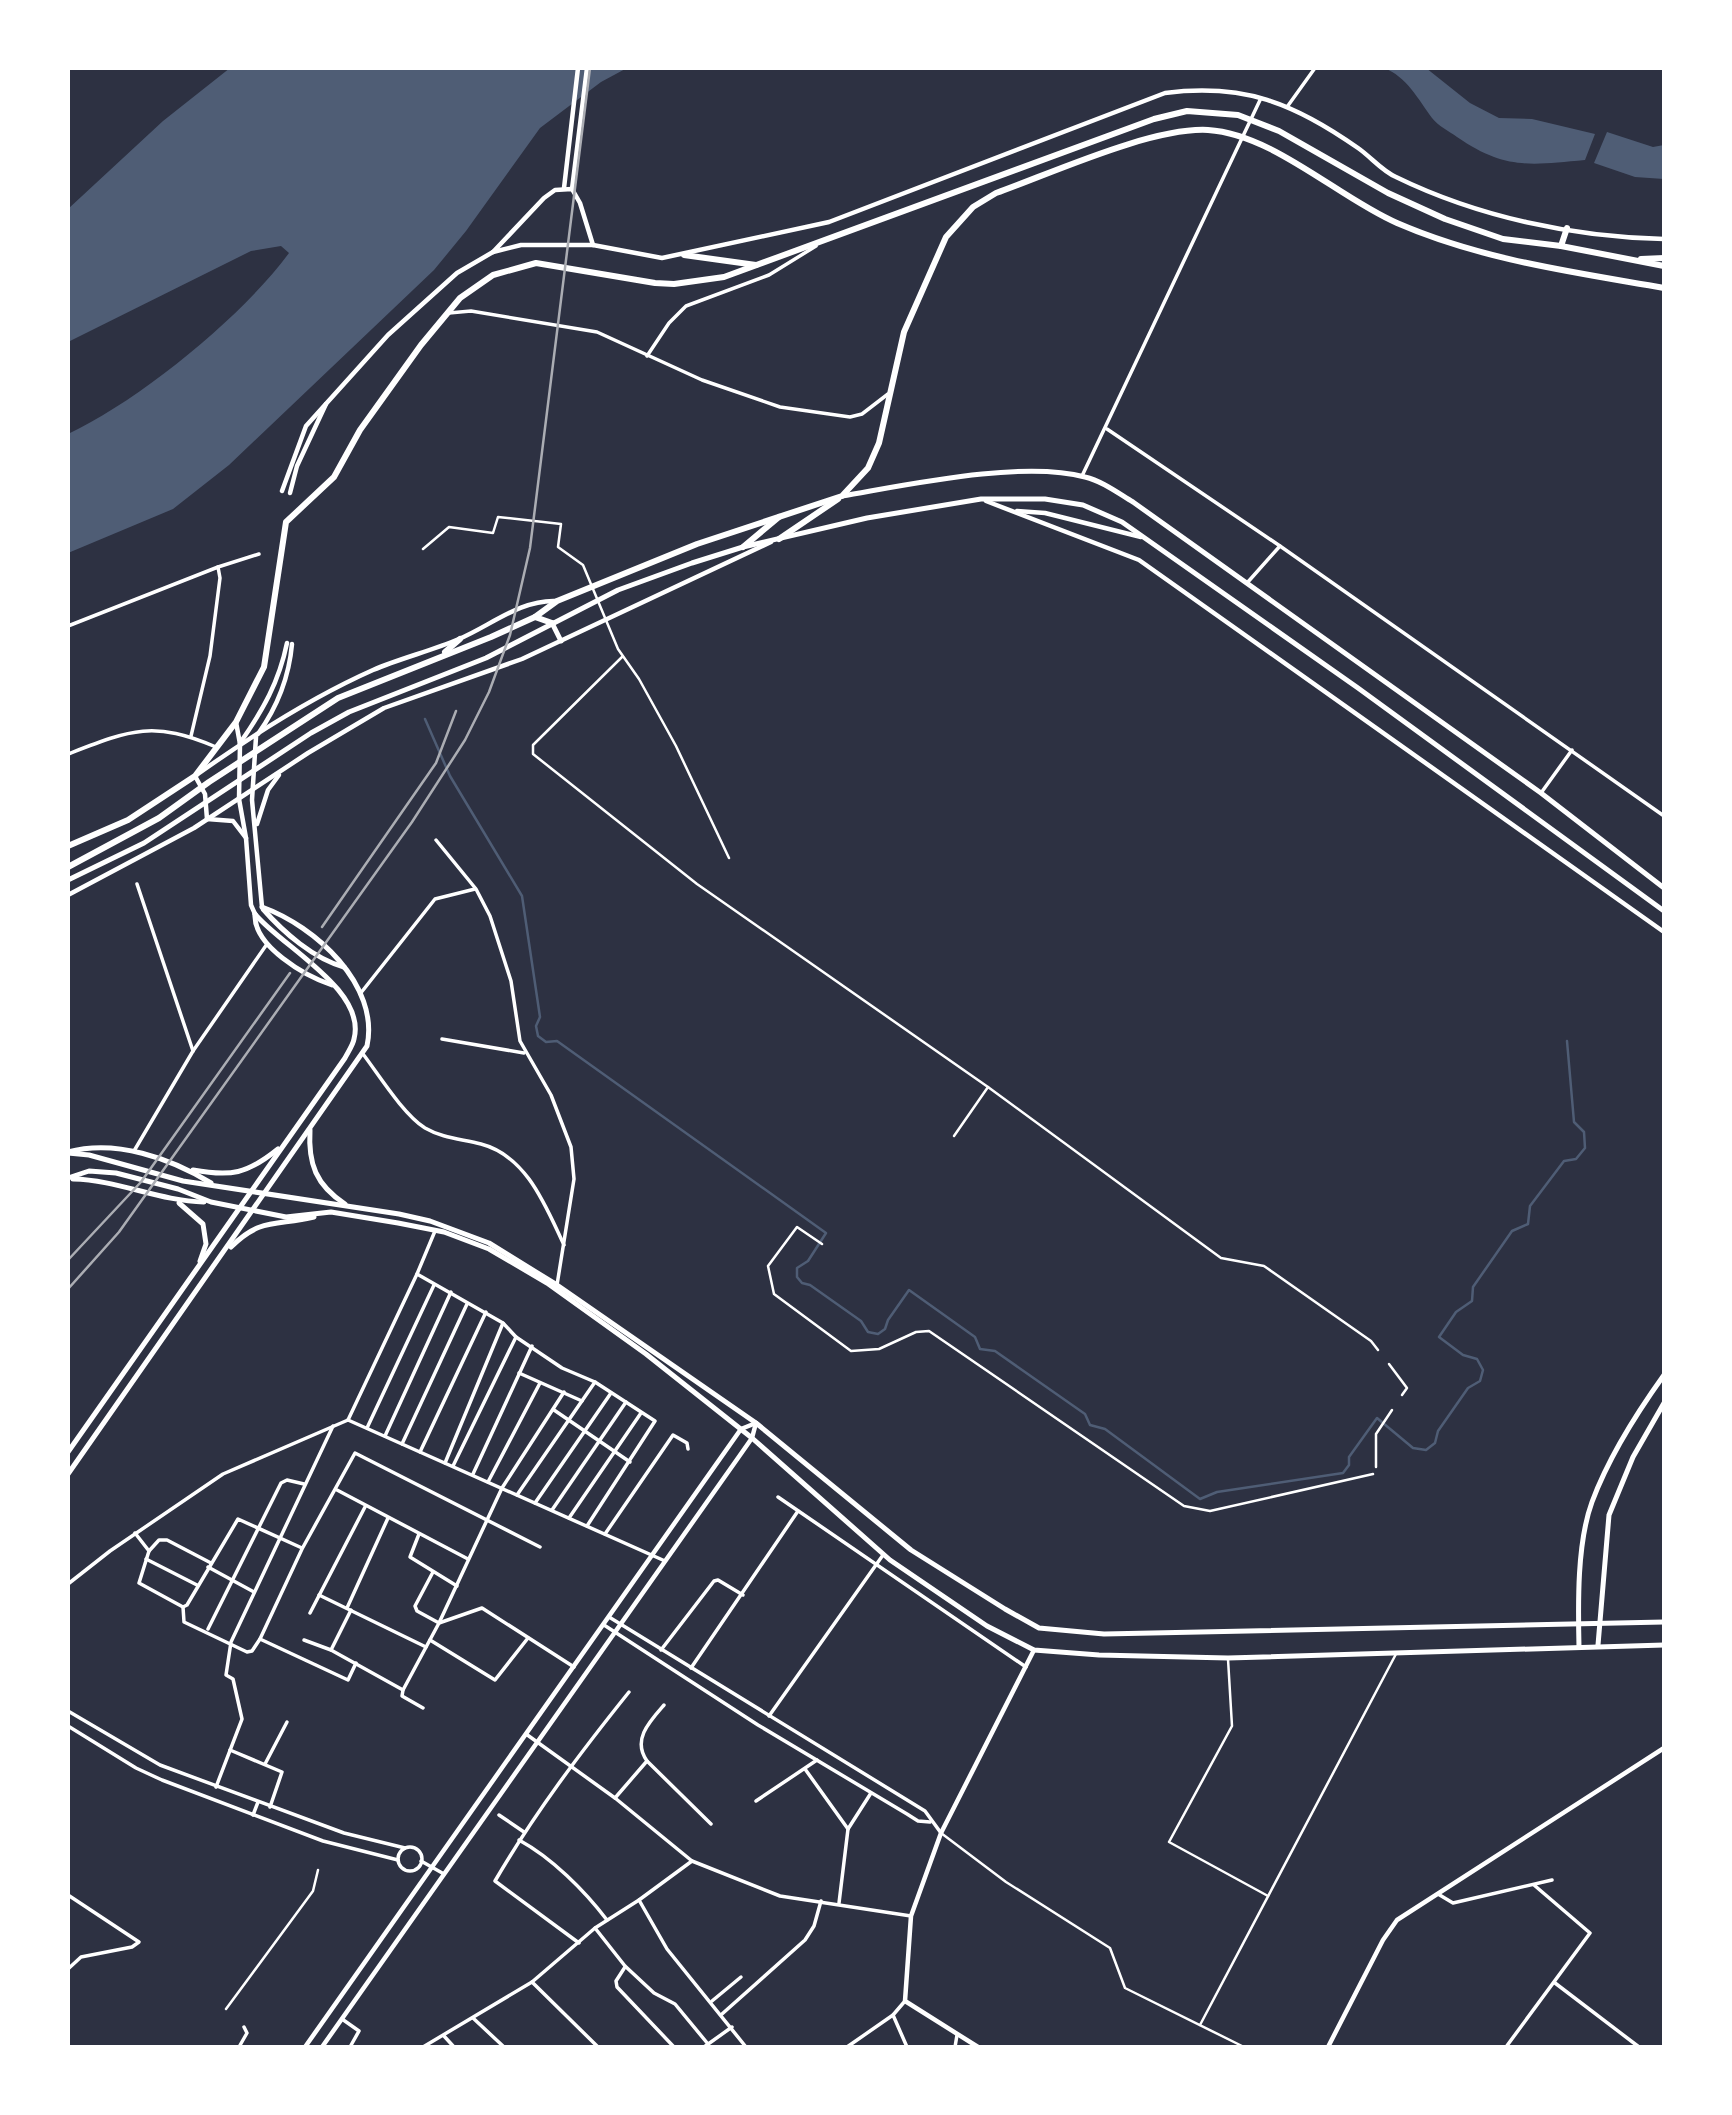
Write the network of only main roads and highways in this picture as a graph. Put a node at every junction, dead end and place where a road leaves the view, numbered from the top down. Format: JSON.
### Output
{"nodes":[{"id":1,"x":1567,"y":228,"type":"road end"},
{"id":2,"x":1561,"y":246,"type":"junction"},
{"id":3,"x":684,"y":255,"type":"road end"},
{"id":4,"x":1664,"y":258,"type":"edge"},
{"id":5,"x":1628,"y":260,"type":"junction"},
{"id":6,"x":756,"y":265,"type":"junction"},
{"id":7,"x":1664,"y":266,"type":"edge"},
{"id":8,"x":1664,"y":288,"type":"edge"},
{"id":9,"x":842,"y":496,"type":"junction"},
{"id":10,"x":781,"y":516,"type":"junction"},
{"id":11,"x":779,"y":539,"type":"junction"},
{"id":12,"x":743,"y":547,"type":"junction"},
{"id":13,"x":535,"y":617,"type":"junction"},
{"id":14,"x":552,"y":623,"type":"junction"},
{"id":15,"x":460,"y":639,"type":"road end"},
{"id":16,"x":561,"y":641,"type":"road end"},
{"id":17,"x":441,"y":656,"type":"junction"},
{"id":18,"x":68,"y":846,"type":"edge"},
{"id":19,"x":68,"y":867,"type":"edge"},
{"id":20,"x":68,"y":880,"type":"edge"},
{"id":21,"x":1664,"y":887,"type":"edge"},
{"id":22,"x":262,"y":907,"type":"junction"},
{"id":23,"x":1664,"y":911,"type":"edge"},
{"id":24,"x":255,"y":914,"type":"junction"},
{"id":25,"x":344,"y":967,"type":"junction"},
{"id":26,"x":332,"y":985,"type":"junction"},
{"id":27,"x":310,"y":1130,"type":"junction"},
{"id":28,"x":284,"y":1145,"type":"junction"},
{"id":29,"x":68,"y":1152,"type":"edge"},
{"id":30,"x":187,"y":1169,"type":"junction"},
{"id":31,"x":68,"y":1179,"type":"edge"},
{"id":32,"x":215,"y":1185,"type":"junction"},
{"id":33,"x":251,"y":1191,"type":"junction"},
{"id":34,"x":266,"y":1193,"type":"junction"},
{"id":35,"x":176,"y":1201,"type":"junction"},
{"id":36,"x":211,"y":1202,"type":"junction"},
{"id":37,"x":347,"y":1206,"type":"junction"},
{"id":38,"x":239,"y":1208,"type":"junction"},
{"id":39,"x":253,"y":1210,"type":"junction"},
{"id":40,"x":331,"y":1212,"type":"junction"},
{"id":41,"x":221,"y":1257,"type":"junction"},
{"id":42,"x":198,"y":1268,"type":"junction"},
{"id":43,"x":1664,"y":1375,"type":"edge"},
{"id":44,"x":1664,"y":1403,"type":"edge"},
{"id":45,"x":68,"y":1452,"type":"edge"},
{"id":46,"x":68,"y":1474,"type":"edge"},
{"id":47,"x":1664,"y":1622,"type":"edge"},
{"id":48,"x":1600,"y":1624,"type":"junction"},
{"id":49,"x":1578,"y":1625,"type":"junction"},
{"id":50,"x":1598,"y":1645,"type":"junction"},
{"id":51,"x":1664,"y":1645,"type":"edge"},
{"id":52,"x":1579,"y":1647,"type":"junction"}],
"edges":[{"from":1,"to":2,"type":"main road"},
{"from":2,"to":5,"type":"main road"},
{"from":2,"to":6,"type":"main road"},
{"from":3,"to":6,"type":"main road"},
{"from":4,"to":5,"type":"main road"},
{"from":5,"to":7,"type":"main road"},
{"from":6,"to":18,"type":"main road"},
{"from":8,"to":9,"type":"main road"},
{"from":9,"to":10,"type":"main road"},
{"from":9,"to":11,"type":"main road"},
{"from":9,"to":21,"type":"main road"},
{"from":10,"to":12,"type":"main road"},
{"from":10,"to":13,"type":"main road"},
{"from":11,"to":12,"type":"main road"},
{"from":11,"to":23,"type":"main road"},
{"from":12,"to":14,"type":"main road"},
{"from":13,"to":14,"type":"main road"},
{"from":13,"to":17,"type":"main road"},
{"from":14,"to":16,"type":"main road"},
{"from":14,"to":20,"type":"main road"},
{"from":15,"to":17,"type":"main road"},
{"from":17,"to":19,"type":"main road"},
{"from":22,"to":24,"type":"main road"},
{"from":22,"to":25,"type":"main road"},
{"from":22,"to":25,"type":"main road"},
{"from":24,"to":26,"type":"main road"},
{"from":24,"to":26,"type":"main road"},
{"from":25,"to":27,"type":"main road"},
{"from":26,"to":28,"type":"main road"},
{"from":27,"to":34,"type":"main road"},
{"from":27,"to":37,"type":"main road"},
{"from":28,"to":30,"type":"main road"},
{"from":28,"to":33,"type":"main road"},
{"from":29,"to":30,"type":"main road"},
{"from":29,"to":32,"type":"main road"},
{"from":30,"to":32,"type":"main road"},
{"from":31,"to":35,"type":"main road"},
{"from":31,"to":36,"type":"main road"},
{"from":32,"to":33,"type":"main road"},
{"from":33,"to":34,"type":"main road"},
{"from":33,"to":38,"type":"main road"},
{"from":34,"to":37,"type":"main road"},
{"from":34,"to":39,"type":"main road"},
{"from":35,"to":36,"type":"main road"},
{"from":35,"to":42,"type":"main road"},
{"from":36,"to":38,"type":"main road"},
{"from":37,"to":49,"type":"main road"},
{"from":38,"to":39,"type":"main road"},
{"from":38,"to":42,"type":"main road"},
{"from":39,"to":40,"type":"main road"},
{"from":39,"to":41,"type":"main road"},
{"from":40,"to":41,"type":"main road"},
{"from":40,"to":52,"type":"main road"},
{"from":41,"to":46,"type":"main road"},
{"from":42,"to":45,"type":"main road"},
{"from":43,"to":49,"type":"main road"},
{"from":44,"to":48,"type":"main road"},
{"from":47,"to":48,"type":"main road"},
{"from":48,"to":49,"type":"main road"},
{"from":48,"to":50,"type":"main road"},
{"from":49,"to":52,"type":"main road"},
{"from":50,"to":51,"type":"main road"},
{"from":50,"to":52,"type":"main road"}]}
